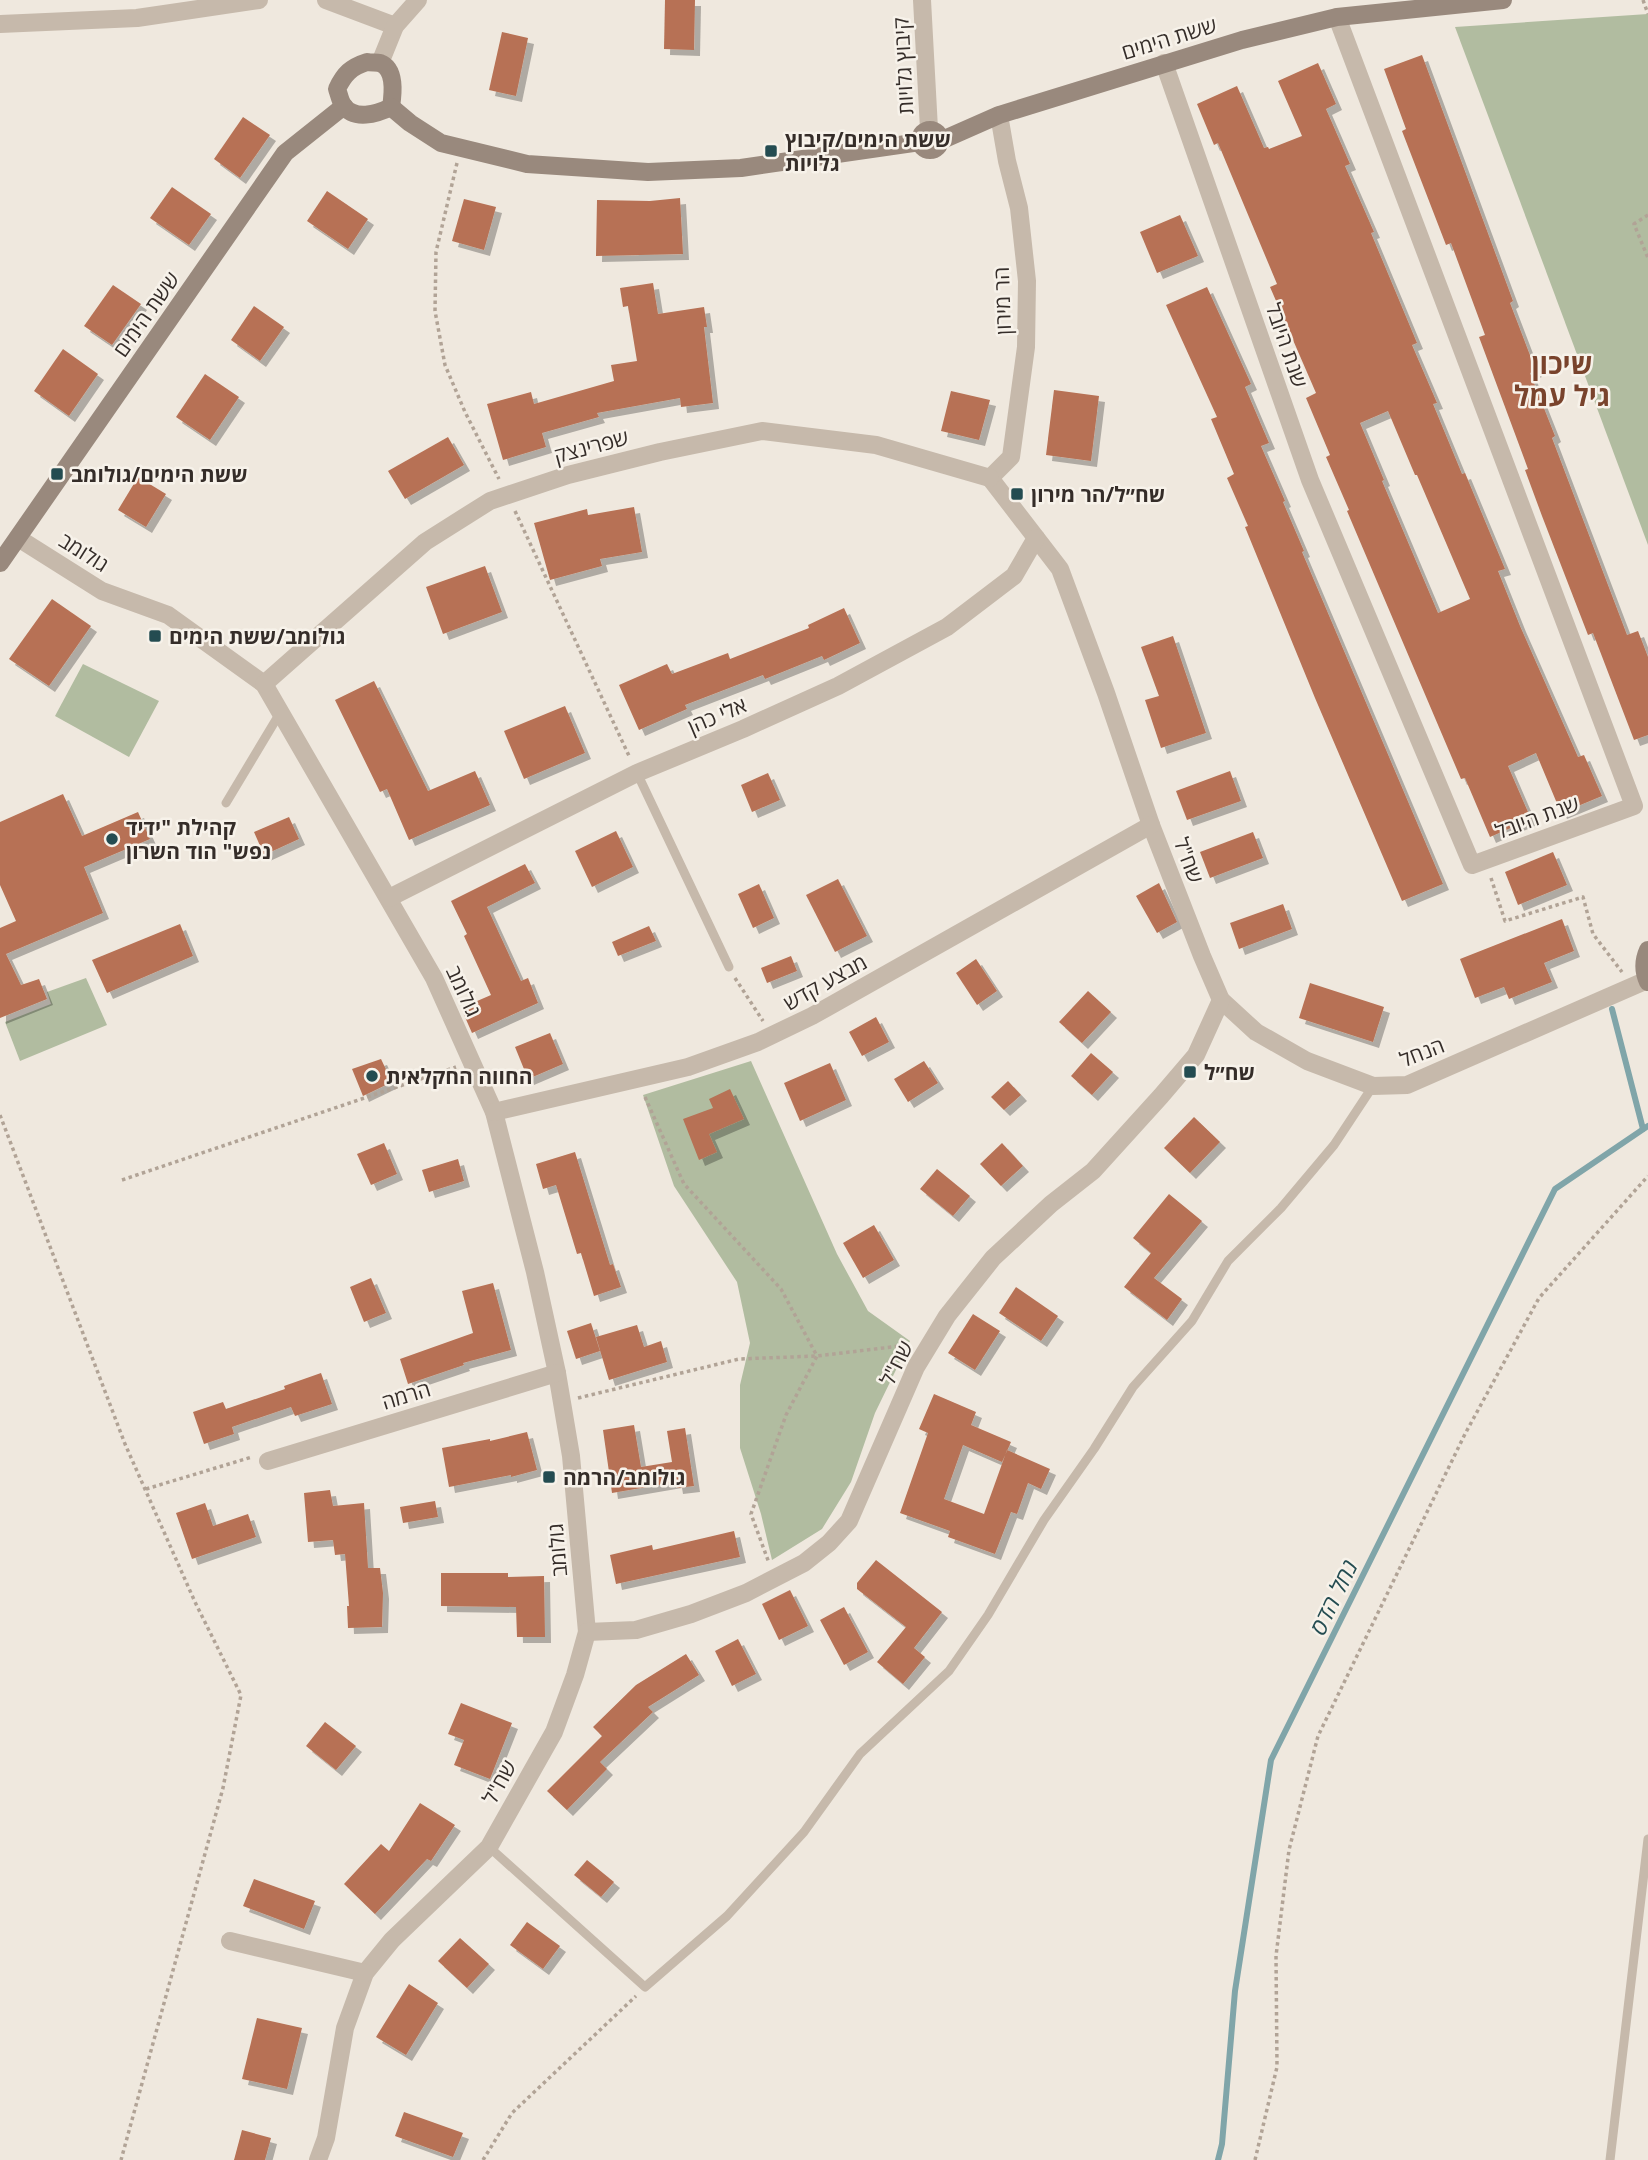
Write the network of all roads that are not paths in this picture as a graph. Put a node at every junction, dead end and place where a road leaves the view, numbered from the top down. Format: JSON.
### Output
{"nodes":[{"id":1,"x":259,"y":0,"type":"edge"},
{"id":2,"x":326,"y":0,"type":"edge"},
{"id":3,"x":418,"y":0,"type":"edge"},
{"id":4,"x":922,"y":0,"type":"edge"},
{"id":5,"x":1503,"y":0,"type":"edge"},
{"id":6,"x":1338,"y":17,"type":"junction"},
{"id":7,"x":0,"y":24,"type":"edge"},
{"id":8,"x":395,"y":26,"type":"junction"},
{"id":9,"x":380,"y":63,"type":"junction"},
{"id":10,"x":1164,"y":63,"type":"junction"},
{"id":11,"x":344,"y":106,"type":"junction"},
{"id":12,"x":391,"y":107,"type":"junction"},
{"id":13,"x":999,"y":115,"type":"junction"},
{"id":14,"x":930,"y":137,"type":"junction"},
{"id":15,"x":990,"y":478,"type":"junction"},
{"id":16,"x":18,"y":538,"type":"junction"},
{"id":17,"x":1036,"y":538,"type":"junction"},
{"id":18,"x":0,"y":563,"type":"edge"},
{"id":19,"x":264,"y":684,"type":"junction"},
{"id":20,"x":281,"y":711,"type":"junction"},
{"id":21,"x":637,"y":773,"type":"junction"},
{"id":22,"x":226,"y":803,"type":"dead end"},
{"id":23,"x":1151,"y":825,"type":"junction"},
{"id":24,"x":389,"y":898,"type":"junction"},
{"id":25,"x":1648,"y":950,"type":"edge"},
{"id":26,"x":729,"y":967,"type":"road end"},
{"id":27,"x":1642,"y":983,"type":"edge"},
{"id":28,"x":1221,"y":1000,"type":"junction"},
{"id":29,"x":1373,"y":1086,"type":"junction"},
{"id":30,"x":494,"y":1112,"type":"junction"},
{"id":31,"x":557,"y":1373,"type":"junction"},
{"id":32,"x":268,"y":1461,"type":"road end"},
{"id":33,"x":587,"y":1632,"type":"junction"},
{"id":34,"x":1648,"y":1839,"type":"edge"},
{"id":35,"x":489,"y":1846,"type":"junction"},
{"id":36,"x":230,"y":1941,"type":"dead end"},
{"id":37,"x":365,"y":1972,"type":"junction"},
{"id":38,"x":318,"y":2160,"type":"edge"},
{"id":39,"x":1610,"y":2160,"type":"edge"}],
"edges":[{"from":1,"to":7,"type":"street"},
{"from":2,"to":8,"type":"street"},
{"from":3,"to":8,"type":"street"},
{"from":4,"to":14,"type":"street","name":"קיבוץ גלויות"},
{"from":5,"to":6,"type":"street","name":"ששת הימים"},
{"from":6,"to":10,"type":"street","name":"ששת הימים"},
{"from":6,"to":10,"type":"street","name":"שנת היובל"},
{"from":8,"to":9,"type":"street"},
{"from":9,"to":11,"type":"street"},
{"from":9,"to":12,"type":"street"},
{"from":10,"to":13,"type":"street","name":"ששת הימים"},
{"from":11,"to":12,"type":"street"},
{"from":11,"to":16,"type":"street","name":"ששת הימים"},
{"from":12,"to":14,"type":"street","name":"ששת הימים"},
{"from":13,"to":14,"type":"street","name":"ששת הימים"},
{"from":13,"to":15,"type":"street","name":"הר מירון"},
{"from":15,"to":17,"type":"street","name":"שח\"ל"},
{"from":15,"to":19,"type":"street","name":"שפרינצק"},
{"from":16,"to":18,"type":"street","name":"ששת הימים"},
{"from":16,"to":19,"type":"street","name":"גולומב"},
{"from":17,"to":21,"type":"street","name":"אלי כהן"},
{"from":17,"to":23,"type":"street","name":"שח\"ל"},
{"from":19,"to":20,"type":"street","name":"גולומב"},
{"from":20,"to":22,"type":"lane"},
{"from":20,"to":24,"type":"street","name":"גולומב"},
{"from":21,"to":24,"type":"street","name":"אלי כהן"},
{"from":21,"to":26,"type":"lane"},
{"from":23,"to":28,"type":"street","name":"שח\"ל"},
{"from":23,"to":30,"type":"street","name":"מבצע קדש"},
{"from":24,"to":30,"type":"street","name":"גולומב"},
{"from":25,"to":27,"type":"street"},
{"from":27,"to":29,"type":"street","name":"הנחל"},
{"from":28,"to":29,"type":"street","name":"הנחל"},
{"from":28,"to":33,"type":"street","name":"שח\"ל"},
{"from":29,"to":35,"type":"lane"},
{"from":30,"to":31,"type":"street","name":"גולומב"},
{"from":31,"to":32,"type":"street","name":"הרמה"},
{"from":31,"to":33,"type":"street","name":"גולומב"},
{"from":33,"to":35,"type":"street","name":"שח\"ל"},
{"from":34,"to":39,"type":"lane"},
{"from":35,"to":37,"type":"street","name":"שח\"ל"},
{"from":36,"to":37,"type":"street"},
{"from":37,"to":38,"type":"street","name":"שח\"ל"}]}
